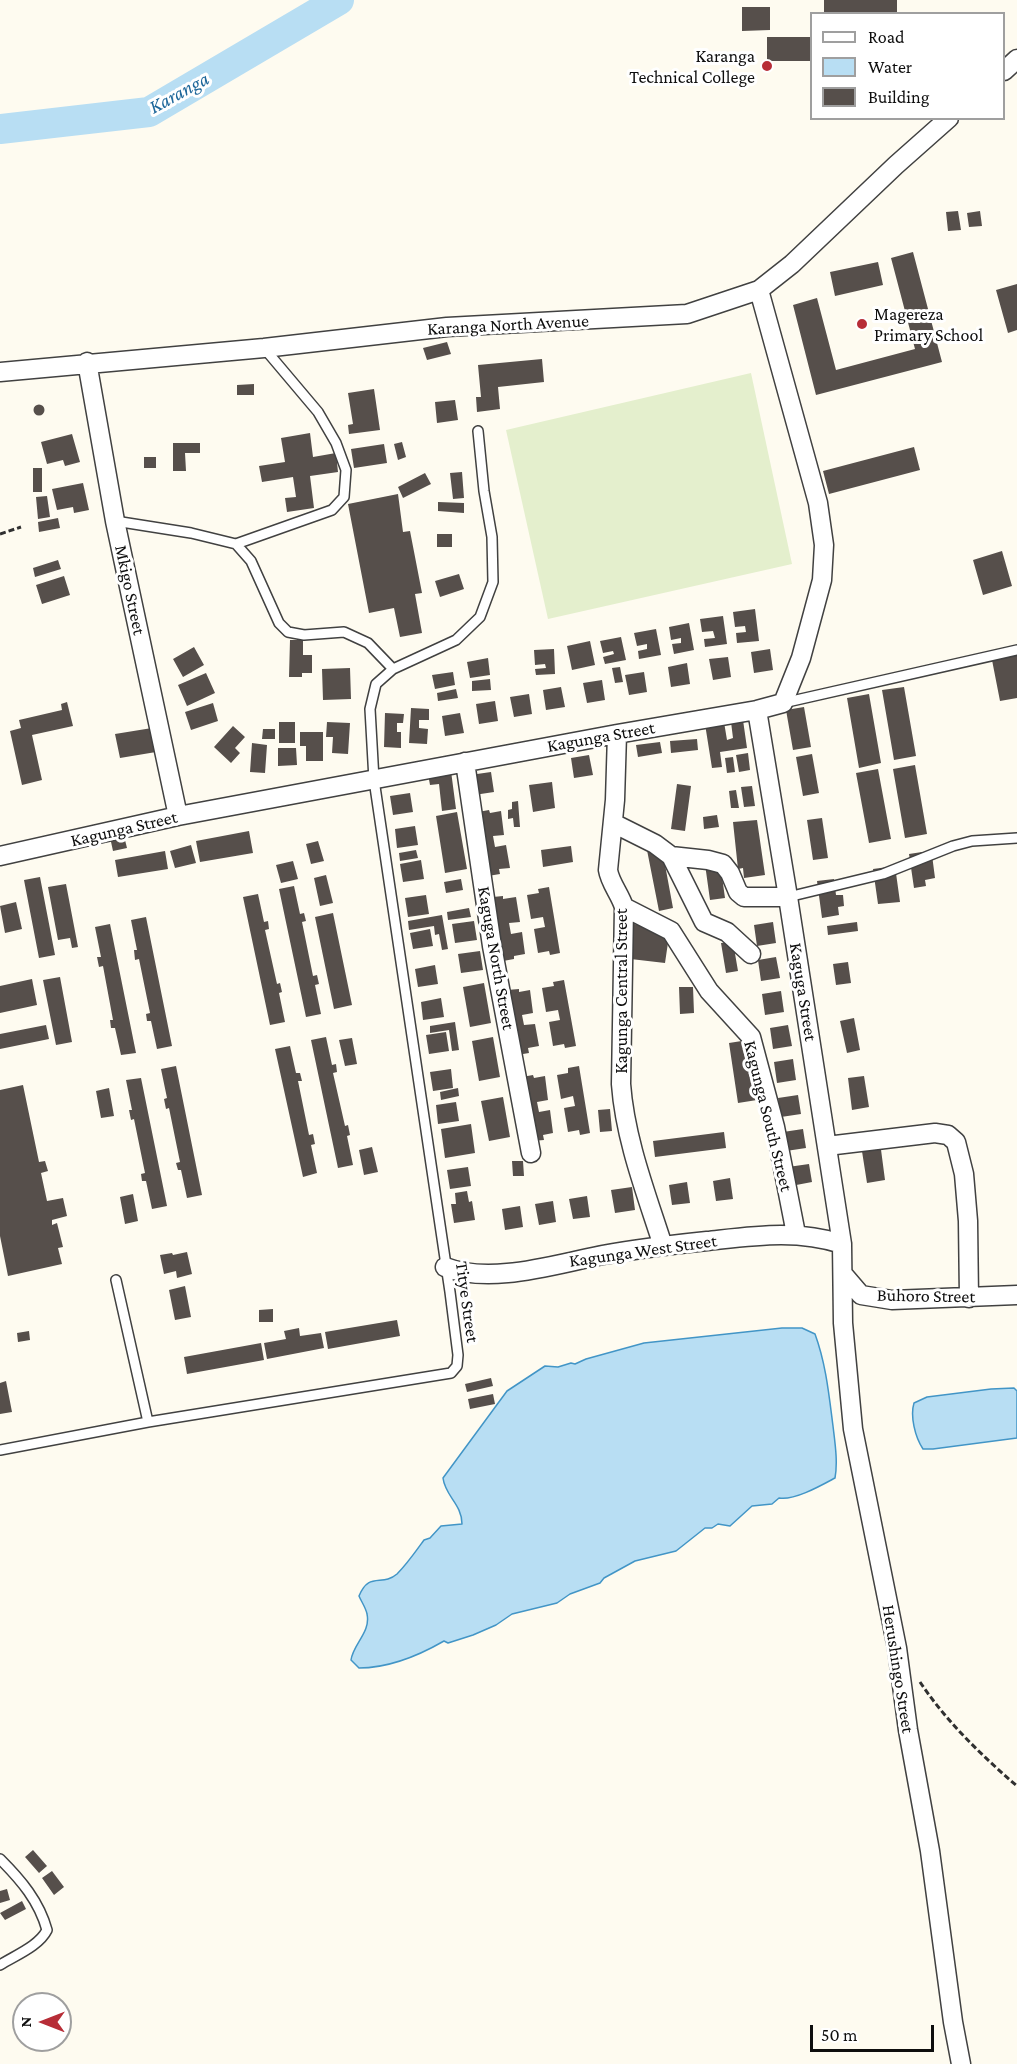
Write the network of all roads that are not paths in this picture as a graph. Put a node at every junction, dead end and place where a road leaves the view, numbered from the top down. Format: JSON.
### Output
{"nodes":[{"id":1,"x":1017,"y":59,"type":"edge"},
{"id":2,"x":1005,"y":70,"type":"edge"},
{"id":3,"x":947,"y":120,"type":"edge"},
{"id":4,"x":759,"y":290,"type":"junction"},
{"id":5,"x":264,"y":348,"type":"junction"},
{"id":6,"x":87,"y":362,"type":"junction"},
{"id":7,"x":0,"y":372,"type":"edge"},
{"id":8,"x":478,"y":431,"type":"dead end"},
{"id":9,"x":115,"y":521,"type":"junction"},
{"id":10,"x":236,"y":544,"type":"junction"},
{"id":11,"x":1017,"y":650,"type":"edge"},
{"id":12,"x":393,"y":669,"type":"junction"},
{"id":13,"x":783,"y":703,"type":"junction"},
{"id":14,"x":757,"y":710,"type":"junction"},
{"id":15,"x":617,"y":734,"type":"junction"},
{"id":16,"x":465,"y":762,"type":"junction"},
{"id":17,"x":374,"y":780,"type":"junction"},
{"id":18,"x":178,"y":816,"type":"junction"},
{"id":19,"x":613,"y":823,"type":"junction"},
{"id":20,"x":1017,"y":838,"type":"edge"},
{"id":21,"x":0,"y":856,"type":"edge"},
{"id":22,"x":671,"y":856,"type":"junction"},
{"id":23,"x":788,"y":897,"type":"junction"},
{"id":24,"x":624,"y":907,"type":"junction"},
{"id":25,"x":751,"y":954,"type":"dead end"},
{"id":26,"x":827,"y":1146,"type":"junction"},
{"id":27,"x":531,"y":1153,"type":"dead end"},
{"id":28,"x":796,"y":1234,"type":"junction"},
{"id":29,"x":842,"y":1244,"type":"junction"},
{"id":30,"x":663,"y":1246,"type":"junction"},
{"id":31,"x":445,"y":1267,"type":"junction"},
{"id":32,"x":843,"y":1274,"type":"junction"},
{"id":33,"x":116,"y":1280,"type":"dead end"},
{"id":34,"x":1017,"y":1295,"type":"edge"},
{"id":35,"x":969,"y":1298,"type":"junction"},
{"id":36,"x":148,"y":1422,"type":"junction"},
{"id":37,"x":0,"y":1450,"type":"edge"},
{"id":38,"x":0,"y":1859,"type":"edge"},
{"id":39,"x":0,"y":1965,"type":"edge"},
{"id":40,"x":961,"y":2064,"type":"edge"}],
"edges":[{"from":1,"to":2,"type":"street"},
{"from":3,"to":4,"type":"street","name":"Karanga North Avenue"},
{"from":4,"to":5,"type":"street","name":"Karanga North Avenue"},
{"from":4,"to":13,"type":"street"},
{"from":5,"to":6,"type":"street","name":"Karanga North Avenue"},
{"from":5,"to":10,"type":"lane"},
{"from":6,"to":7,"type":"street","name":"Karanga North Avenue"},
{"from":6,"to":9,"type":"street","name":"Mkigo Street"},
{"from":8,"to":12,"type":"lane"},
{"from":9,"to":10,"type":"lane"},
{"from":9,"to":18,"type":"street","name":"Mkigo Street"},
{"from":10,"to":12,"type":"lane"},
{"from":11,"to":13,"type":"lane"},
{"from":12,"to":17,"type":"lane","name":"Titye Street"},
{"from":13,"to":14,"type":"street","name":"Kagunga Street"},
{"from":14,"to":15,"type":"street","name":"Kagunga Street"},
{"from":14,"to":23,"type":"street","name":"Kaguga Street"},
{"from":15,"to":16,"type":"street","name":"Kagunga Street"},
{"from":15,"to":19,"type":"street","name":"Kagunga Central Street"},
{"from":16,"to":17,"type":"street","name":"Kagunga Street"},
{"from":16,"to":27,"type":"street","name":"Kaguga North Street"},
{"from":17,"to":18,"type":"street","name":"Kagunga Street"},
{"from":17,"to":31,"type":"lane","name":"Titye Street"},
{"from":18,"to":21,"type":"street","name":"Kagunga Street"},
{"from":19,"to":22,"type":"street"},
{"from":19,"to":24,"type":"street","name":"Kagunga Central Street"},
{"from":20,"to":23,"type":"lane"},
{"from":22,"to":23,"type":"street"},
{"from":22,"to":25,"type":"street"},
{"from":23,"to":26,"type":"street","name":"Kaguga Street"},
{"from":24,"to":28,"type":"street","name":"Kagunga South Street"},
{"from":24,"to":30,"type":"street","name":"Kagunga Central Street"},
{"from":26,"to":29,"type":"street","name":"Kaguga Street"},
{"from":26,"to":35,"type":"street"},
{"from":28,"to":29,"type":"street","name":"Kagunga West Street"},
{"from":28,"to":30,"type":"street","name":"Kagunga West Street"},
{"from":29,"to":32,"type":"street","name":"Kaguga Street"},
{"from":30,"to":31,"type":"street","name":"Kagunga West Street"},
{"from":31,"to":36,"type":"lane","name":"Titye Street"},
{"from":32,"to":35,"type":"street","name":"Buhoro Street"},
{"from":32,"to":40,"type":"street","name":"Herushingo Street"},
{"from":33,"to":36,"type":"lane"},
{"from":34,"to":35,"type":"street","name":"Buhoro Street"},
{"from":36,"to":37,"type":"lane","name":"Titye Street"},
{"from":38,"to":39,"type":"lane"}]}
